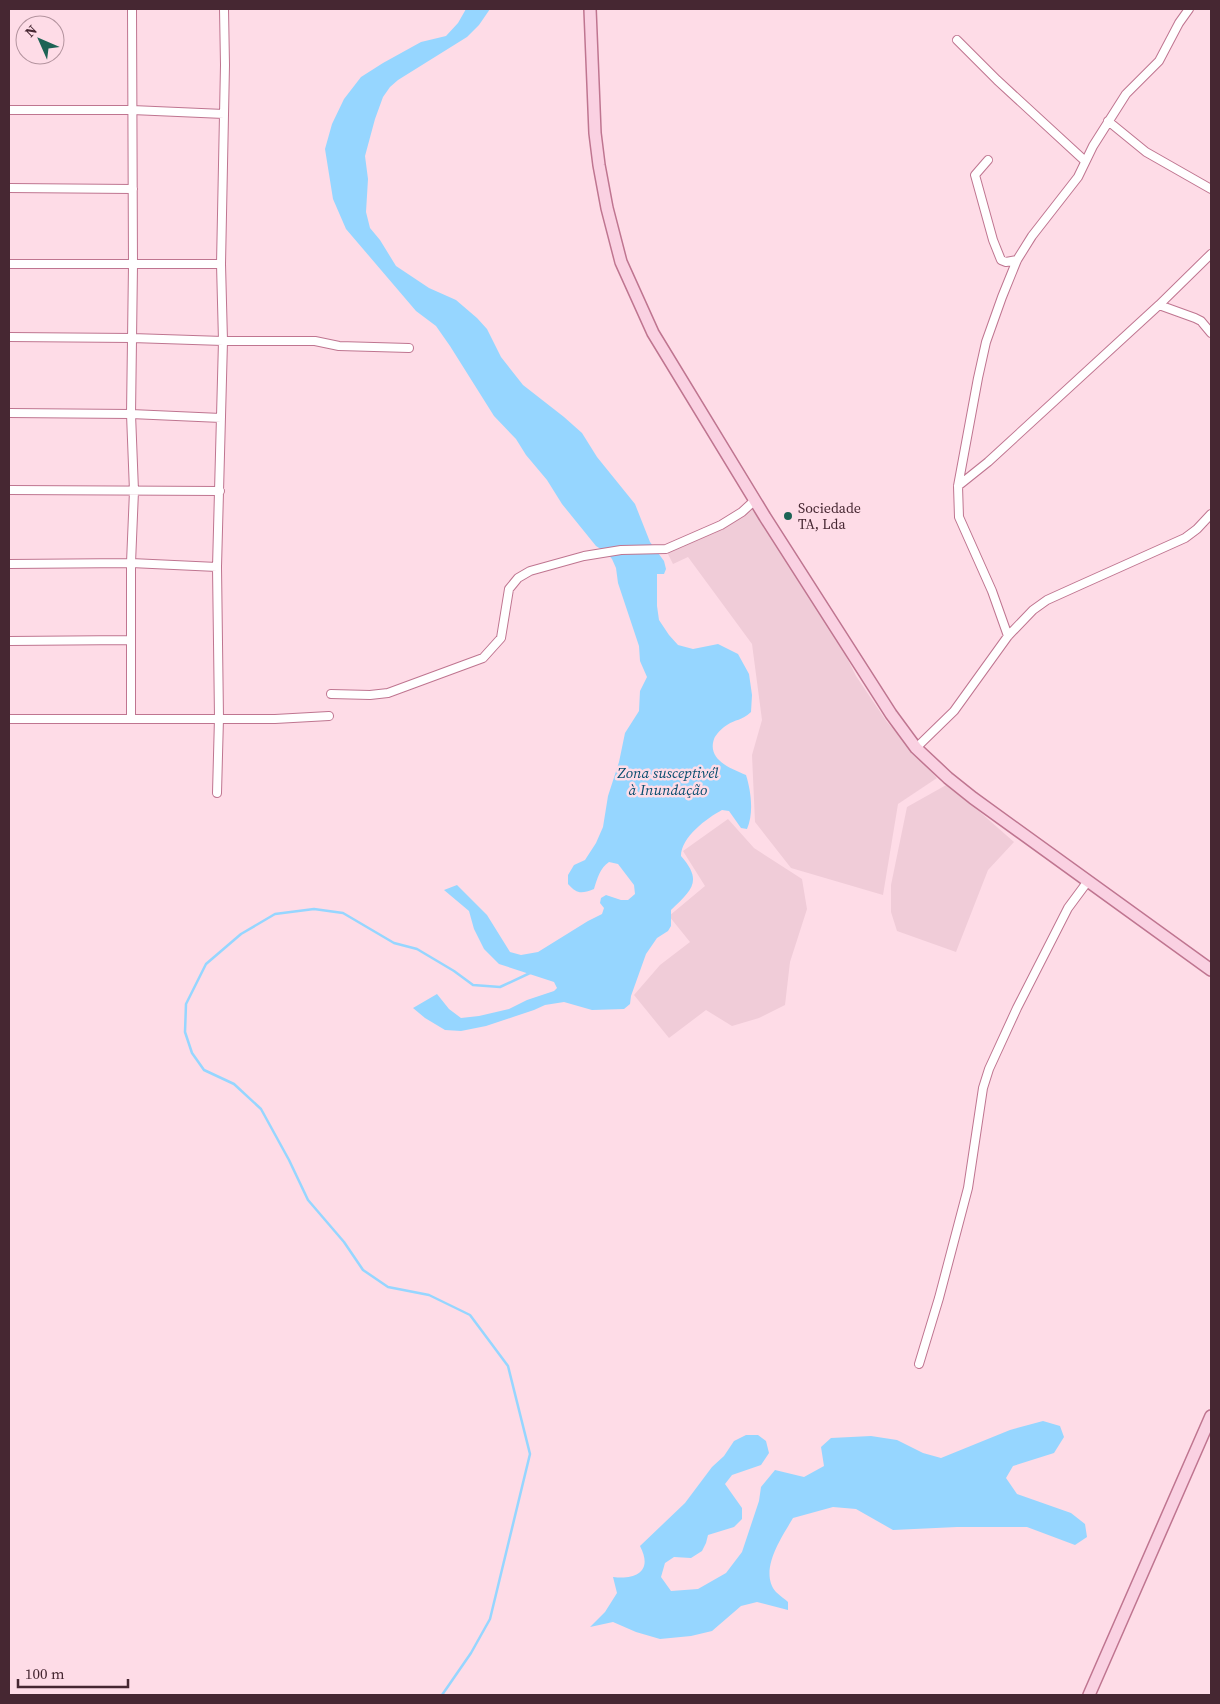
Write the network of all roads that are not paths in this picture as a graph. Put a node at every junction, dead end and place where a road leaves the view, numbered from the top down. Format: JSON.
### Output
{"nodes":[{"id":1,"x":132,"y":9,"type":"edge"},
{"id":2,"x":224,"y":9,"type":"edge"},
{"id":3,"x":590,"y":9,"type":"edge"},
{"id":4,"x":1189,"y":9,"type":"edge"},
{"id":5,"x":957,"y":40,"type":"dead end"},
{"id":6,"x":9,"y":110,"type":"edge"},
{"id":7,"x":132,"y":110,"type":"junction"},
{"id":8,"x":224,"y":114,"type":"junction"},
{"id":9,"x":1108,"y":121,"type":"junction"},
{"id":10,"x":988,"y":160,"type":"dead end"},
{"id":11,"x":1085,"y":161,"type":"junction"},
{"id":12,"x":9,"y":188,"type":"edge"},
{"id":13,"x":133,"y":189,"type":"junction"},
{"id":14,"x":1211,"y":189,"type":"edge"},
{"id":15,"x":1211,"y":254,"type":"edge"},
{"id":16,"x":1017,"y":260,"type":"junction"},
{"id":17,"x":9,"y":264,"type":"edge"},
{"id":18,"x":221,"y":264,"type":"junction"},
{"id":19,"x":133,"y":265,"type":"junction"},
{"id":20,"x":1159,"y":305,"type":"junction"},
{"id":21,"x":1211,"y":334,"type":"edge"},
{"id":22,"x":9,"y":337,"type":"edge"},
{"id":23,"x":132,"y":338,"type":"junction"},
{"id":24,"x":223,"y":341,"type":"junction"},
{"id":25,"x":408,"y":348,"type":"dead end"},
{"id":26,"x":9,"y":413,"type":"edge"},
{"id":27,"x":131,"y":414,"type":"junction"},
{"id":28,"x":221,"y":418,"type":"junction"},
{"id":29,"x":958,"y":486,"type":"junction"},
{"id":30,"x":9,"y":490,"type":"edge"},
{"id":31,"x":134,"y":491,"type":"junction"},
{"id":32,"x":220,"y":491,"type":"junction"},
{"id":33,"x":755,"y":500,"type":"junction"},
{"id":34,"x":1211,"y":514,"type":"edge"},
{"id":35,"x":131,"y":563,"type":"junction"},
{"id":36,"x":9,"y":564,"type":"edge"},
{"id":37,"x":217,"y":567,"type":"junction"},
{"id":38,"x":1008,"y":636,"type":"junction"},
{"id":39,"x":130,"y":640,"type":"junction"},
{"id":40,"x":9,"y":641,"type":"edge"},
{"id":41,"x":331,"y":694,"type":"dead end"},
{"id":42,"x":329,"y":716,"type":"dead end"},
{"id":43,"x":219,"y":718,"type":"junction"},
{"id":44,"x":9,"y":719,"type":"edge"},
{"id":45,"x":131,"y":719,"type":"junction"},
{"id":46,"x":916,"y":748,"type":"junction"},
{"id":47,"x":217,"y":793,"type":"dead end"},
{"id":48,"x":1088,"y":881,"type":"junction"},
{"id":49,"x":1211,"y":970,"type":"edge"},
{"id":50,"x":919,"y":1364,"type":"dead end"},
{"id":51,"x":1211,"y":1416,"type":"edge"},
{"id":52,"x":1089,"y":1695,"type":"edge"}],
"edges":[{"from":1,"to":7,"type":"street"},
{"from":2,"to":8,"type":"street"},
{"from":3,"to":33,"type":"main road"},
{"from":4,"to":9,"type":"street"},
{"from":5,"to":11,"type":"street"},
{"from":6,"to":7,"type":"street"},
{"from":7,"to":8,"type":"street"},
{"from":7,"to":13,"type":"street"},
{"from":8,"to":18,"type":"street"},
{"from":9,"to":11,"type":"street"},
{"from":9,"to":14,"type":"street"},
{"from":10,"to":16,"type":"street"},
{"from":11,"to":16,"type":"street"},
{"from":12,"to":13,"type":"street"},
{"from":13,"to":19,"type":"street"},
{"from":15,"to":20,"type":"street"},
{"from":16,"to":29,"type":"street"},
{"from":17,"to":19,"type":"street"},
{"from":18,"to":19,"type":"street"},
{"from":18,"to":24,"type":"street"},
{"from":19,"to":23,"type":"street"},
{"from":20,"to":21,"type":"street"},
{"from":20,"to":29,"type":"street"},
{"from":22,"to":23,"type":"street"},
{"from":23,"to":24,"type":"street"},
{"from":23,"to":27,"type":"street"},
{"from":24,"to":25,"type":"street"},
{"from":24,"to":28,"type":"street"},
{"from":26,"to":27,"type":"street"},
{"from":27,"to":28,"type":"street"},
{"from":27,"to":31,"type":"street"},
{"from":28,"to":32,"type":"street"},
{"from":29,"to":38,"type":"street"},
{"from":30,"to":31,"type":"street"},
{"from":31,"to":32,"type":"street"},
{"from":31,"to":35,"type":"street"},
{"from":32,"to":37,"type":"street"},
{"from":33,"to":41,"type":"street"},
{"from":33,"to":46,"type":"main road"},
{"from":34,"to":38,"type":"street"},
{"from":35,"to":36,"type":"street"},
{"from":35,"to":37,"type":"street"},
{"from":35,"to":39,"type":"street"},
{"from":37,"to":43,"type":"street"},
{"from":38,"to":46,"type":"street"},
{"from":39,"to":40,"type":"street"},
{"from":39,"to":45,"type":"street"},
{"from":42,"to":43,"type":"street"},
{"from":43,"to":45,"type":"street"},
{"from":43,"to":47,"type":"street"},
{"from":44,"to":45,"type":"street"},
{"from":46,"to":48,"type":"main road"},
{"from":48,"to":49,"type":"main road"},
{"from":48,"to":50,"type":"street"},
{"from":51,"to":52,"type":"main road"}]}
